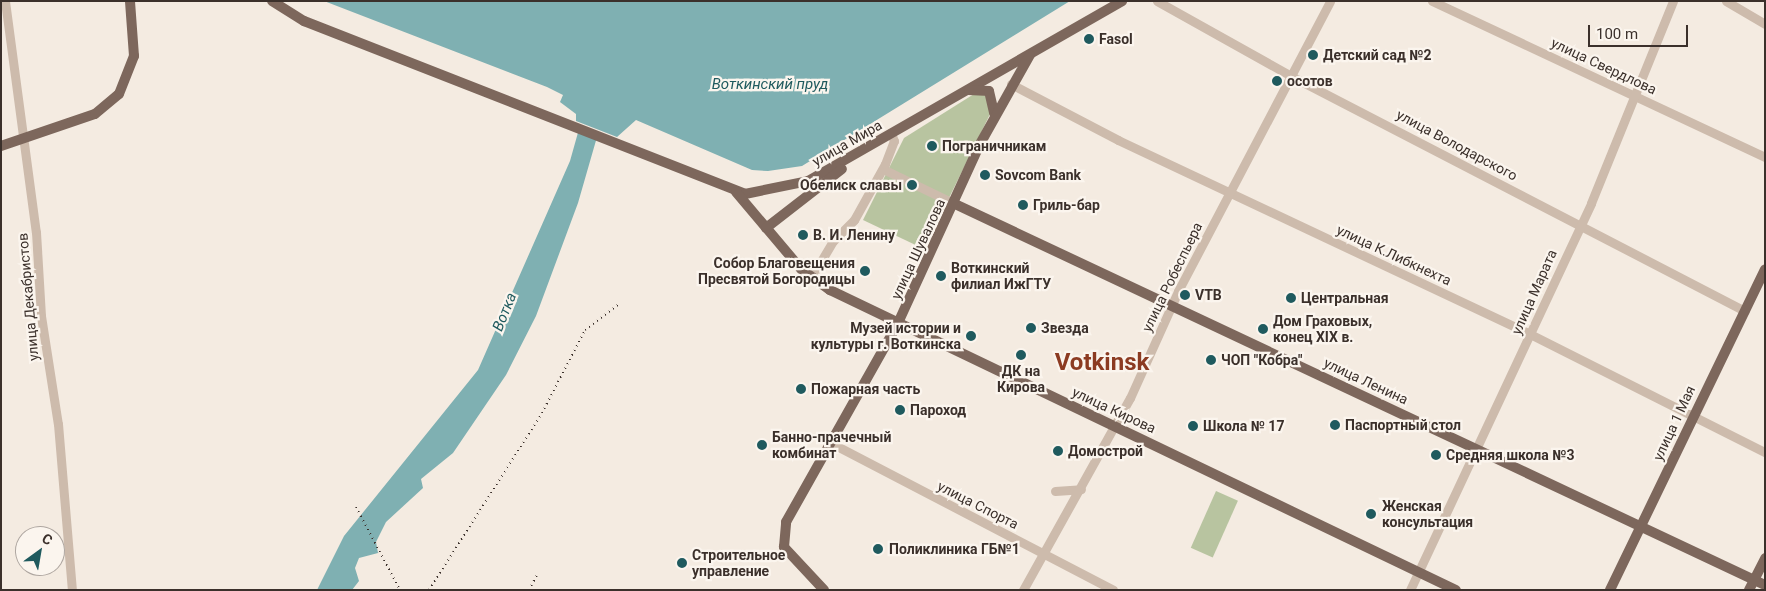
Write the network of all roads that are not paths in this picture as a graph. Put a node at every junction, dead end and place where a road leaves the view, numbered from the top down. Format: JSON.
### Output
{"nodes":[{"id":1,"x":5,"y":1,"type":"edge"},
{"id":2,"x":130,"y":1,"type":"edge"},
{"id":3,"x":272,"y":1,"type":"edge"},
{"id":4,"x":1122,"y":1,"type":"edge"},
{"id":5,"x":1157,"y":1,"type":"edge"},
{"id":6,"x":1330,"y":1,"type":"edge"},
{"id":7,"x":1432,"y":1,"type":"edge"},
{"id":8,"x":1673,"y":1,"type":"edge"},
{"id":9,"x":1726,"y":1,"type":"edge"},
{"id":10,"x":1765,"y":24,"type":"edge"},
{"id":11,"x":1039,"y":45,"type":"junction"},
{"id":12,"x":1291,"y":76,"type":"junction"},
{"id":13,"x":1011,"y":84,"type":"junction"},
{"id":14,"x":963,"y":90,"type":"junction"},
{"id":15,"x":1636,"y":96,"type":"junction"},
{"id":16,"x":994,"y":117,"type":"junction"},
{"id":17,"x":892,"y":133,"type":"junction"},
{"id":18,"x":22,"y":140,"type":"junction"},
{"id":19,"x":1,"y":146,"type":"edge"},
{"id":20,"x":868,"y":148,"type":"junction"},
{"id":21,"x":1765,"y":157,"type":"edge"},
{"id":22,"x":885,"y":170,"type":"dead end"},
{"id":23,"x":735,"y":191,"type":"junction"},
{"id":24,"x":1230,"y":192,"type":"junction"},
{"id":25,"x":955,"y":204,"type":"junction"},
{"id":26,"x":1580,"y":226,"type":"junction"},
{"id":27,"x":766,"y":228,"type":"junction"},
{"id":28,"x":1765,"y":269,"type":"edge"},
{"id":29,"x":811,"y":278,"type":"junction"},
{"id":30,"x":1172,"y":305,"type":"junction"},
{"id":31,"x":1745,"y":311,"type":"junction"},
{"id":32,"x":898,"y":323,"type":"junction"},
{"id":33,"x":1530,"y":334,"type":"junction"},
{"id":34,"x":1692,"y":416,"type":"junction"},
{"id":35,"x":1116,"y":425,"type":"junction"},
{"id":36,"x":831,"y":443,"type":"junction"},
{"id":37,"x":1475,"y":447,"type":"junction"},
{"id":38,"x":1765,"y":452,"type":"edge"},
{"id":39,"x":1081,"y":488,"type":"junction"},
{"id":40,"x":1055,"y":491,"type":"dead end"},
{"id":41,"x":1641,"y":527,"type":"junction"},
{"id":42,"x":1043,"y":553,"type":"junction"},
{"id":43,"x":1765,"y":558,"type":"edge"},
{"id":44,"x":1418,"y":572,"type":"junction"},
{"id":45,"x":1754,"y":580,"type":"junction"},
{"id":46,"x":1765,"y":585,"type":"edge"},
{"id":47,"x":72,"y":590,"type":"edge"},
{"id":48,"x":824,"y":590,"type":"edge"},
{"id":49,"x":1023,"y":590,"type":"edge"},
{"id":50,"x":1113,"y":590,"type":"edge"},
{"id":51,"x":1410,"y":590,"type":"edge"},
{"id":52,"x":1456,"y":590,"type":"edge"},
{"id":53,"x":1610,"y":590,"type":"edge"},
{"id":54,"x":1749,"y":590,"type":"edge"}],
"edges":[{"from":1,"to":18,"type":"street","name":"улица Декабристов"},
{"from":2,"to":18,"type":"main road"},
{"from":3,"to":23,"type":"main road"},
{"from":4,"to":11,"type":"main road","name":"улица Мира"},
{"from":5,"to":12,"type":"street","name":"улица Володарского"},
{"from":6,"to":12,"type":"street","name":"улица Робеспьера"},
{"from":7,"to":15,"type":"street","name":"улица Свердлова"},
{"from":8,"to":15,"type":"street","name":"улица Марата"},
{"from":9,"to":10,"type":"street"},
{"from":11,"to":13,"type":"main road","name":"улица Мира"},
{"from":11,"to":14,"type":"main road","name":"улица Мира"},
{"from":12,"to":24,"type":"street","name":"улица Робеспьера"},
{"from":12,"to":26,"type":"street","name":"улица Володарского"},
{"from":13,"to":16,"type":"main road","name":"улица Мира"},
{"from":13,"to":24,"type":"street","name":"улица К.Либкнехта"},
{"from":14,"to":16,"type":"main road"},
{"from":14,"to":17,"type":"main road","name":"улица Мира"},
{"from":15,"to":21,"type":"street","name":"улица Свердлова"},
{"from":15,"to":26,"type":"street","name":"улица Марата"},
{"from":16,"to":25,"type":"main road","name":"улица Шувалова"},
{"from":17,"to":20,"type":"main road","name":"улица Мира"},
{"from":17,"to":29,"type":"street"},
{"from":18,"to":19,"type":"main road"},
{"from":18,"to":47,"type":"street","name":"улица Декабристов"},
{"from":20,"to":23,"type":"main road","name":"улица Мира"},
{"from":20,"to":27,"type":"main road"},
{"from":22,"to":25,"type":"street"},
{"from":23,"to":27,"type":"main road","name":"улица Кирова"},
{"from":24,"to":30,"type":"street","name":"улица Робеспьера"},
{"from":24,"to":33,"type":"street","name":"улица К.Либкнехта"},
{"from":25,"to":30,"type":"main road","name":"улица Ленина"},
{"from":25,"to":32,"type":"main road","name":"улица Шувалова"},
{"from":26,"to":31,"type":"street","name":"улица Володарского"},
{"from":26,"to":33,"type":"street","name":"улица Марата"},
{"from":27,"to":29,"type":"main road","name":"улица Кирова"},
{"from":28,"to":31,"type":"main road","name":"улица 1 Мая"},
{"from":29,"to":32,"type":"main road","name":"улица Кирова"},
{"from":30,"to":35,"type":"street","name":"улица Робеспьера"},
{"from":30,"to":37,"type":"main road","name":"улица Ленина"},
{"from":31,"to":34,"type":"main road","name":"улица 1 Мая"},
{"from":32,"to":35,"type":"main road","name":"улица Кирова"},
{"from":32,"to":36,"type":"main road","name":"улица Шувалова"},
{"from":33,"to":34,"type":"street","name":"улица К.Либкнехта"},
{"from":33,"to":37,"type":"street","name":"улица Марата"},
{"from":34,"to":38,"type":"street","name":"улица К.Либкнехта"},
{"from":34,"to":41,"type":"main road","name":"улица 1 Мая"},
{"from":35,"to":39,"type":"street","name":"улица Робеспьера"},
{"from":35,"to":44,"type":"main road","name":"улица Кирова"},
{"from":36,"to":42,"type":"street","name":"улица Спорта"},
{"from":36,"to":48,"type":"main road","name":"улица Шувалова"},
{"from":37,"to":41,"type":"main road","name":"улица Ленина"},
{"from":37,"to":44,"type":"street","name":"улица Марата"},
{"from":39,"to":40,"type":"street"},
{"from":39,"to":42,"type":"street","name":"улица Робеспьера"},
{"from":41,"to":45,"type":"main road","name":"улица Ленина"},
{"from":41,"to":53,"type":"main road","name":"улица 1 Мая"},
{"from":42,"to":49,"type":"street","name":"улица Робеспьера"},
{"from":42,"to":50,"type":"street","name":"улица Спорта"},
{"from":43,"to":45,"type":"main road"},
{"from":44,"to":51,"type":"street","name":"улица Марата"},
{"from":44,"to":52,"type":"main road","name":"улица Кирова"},
{"from":45,"to":46,"type":"main road","name":"улица Ленина"},
{"from":45,"to":54,"type":"main road"}]}
